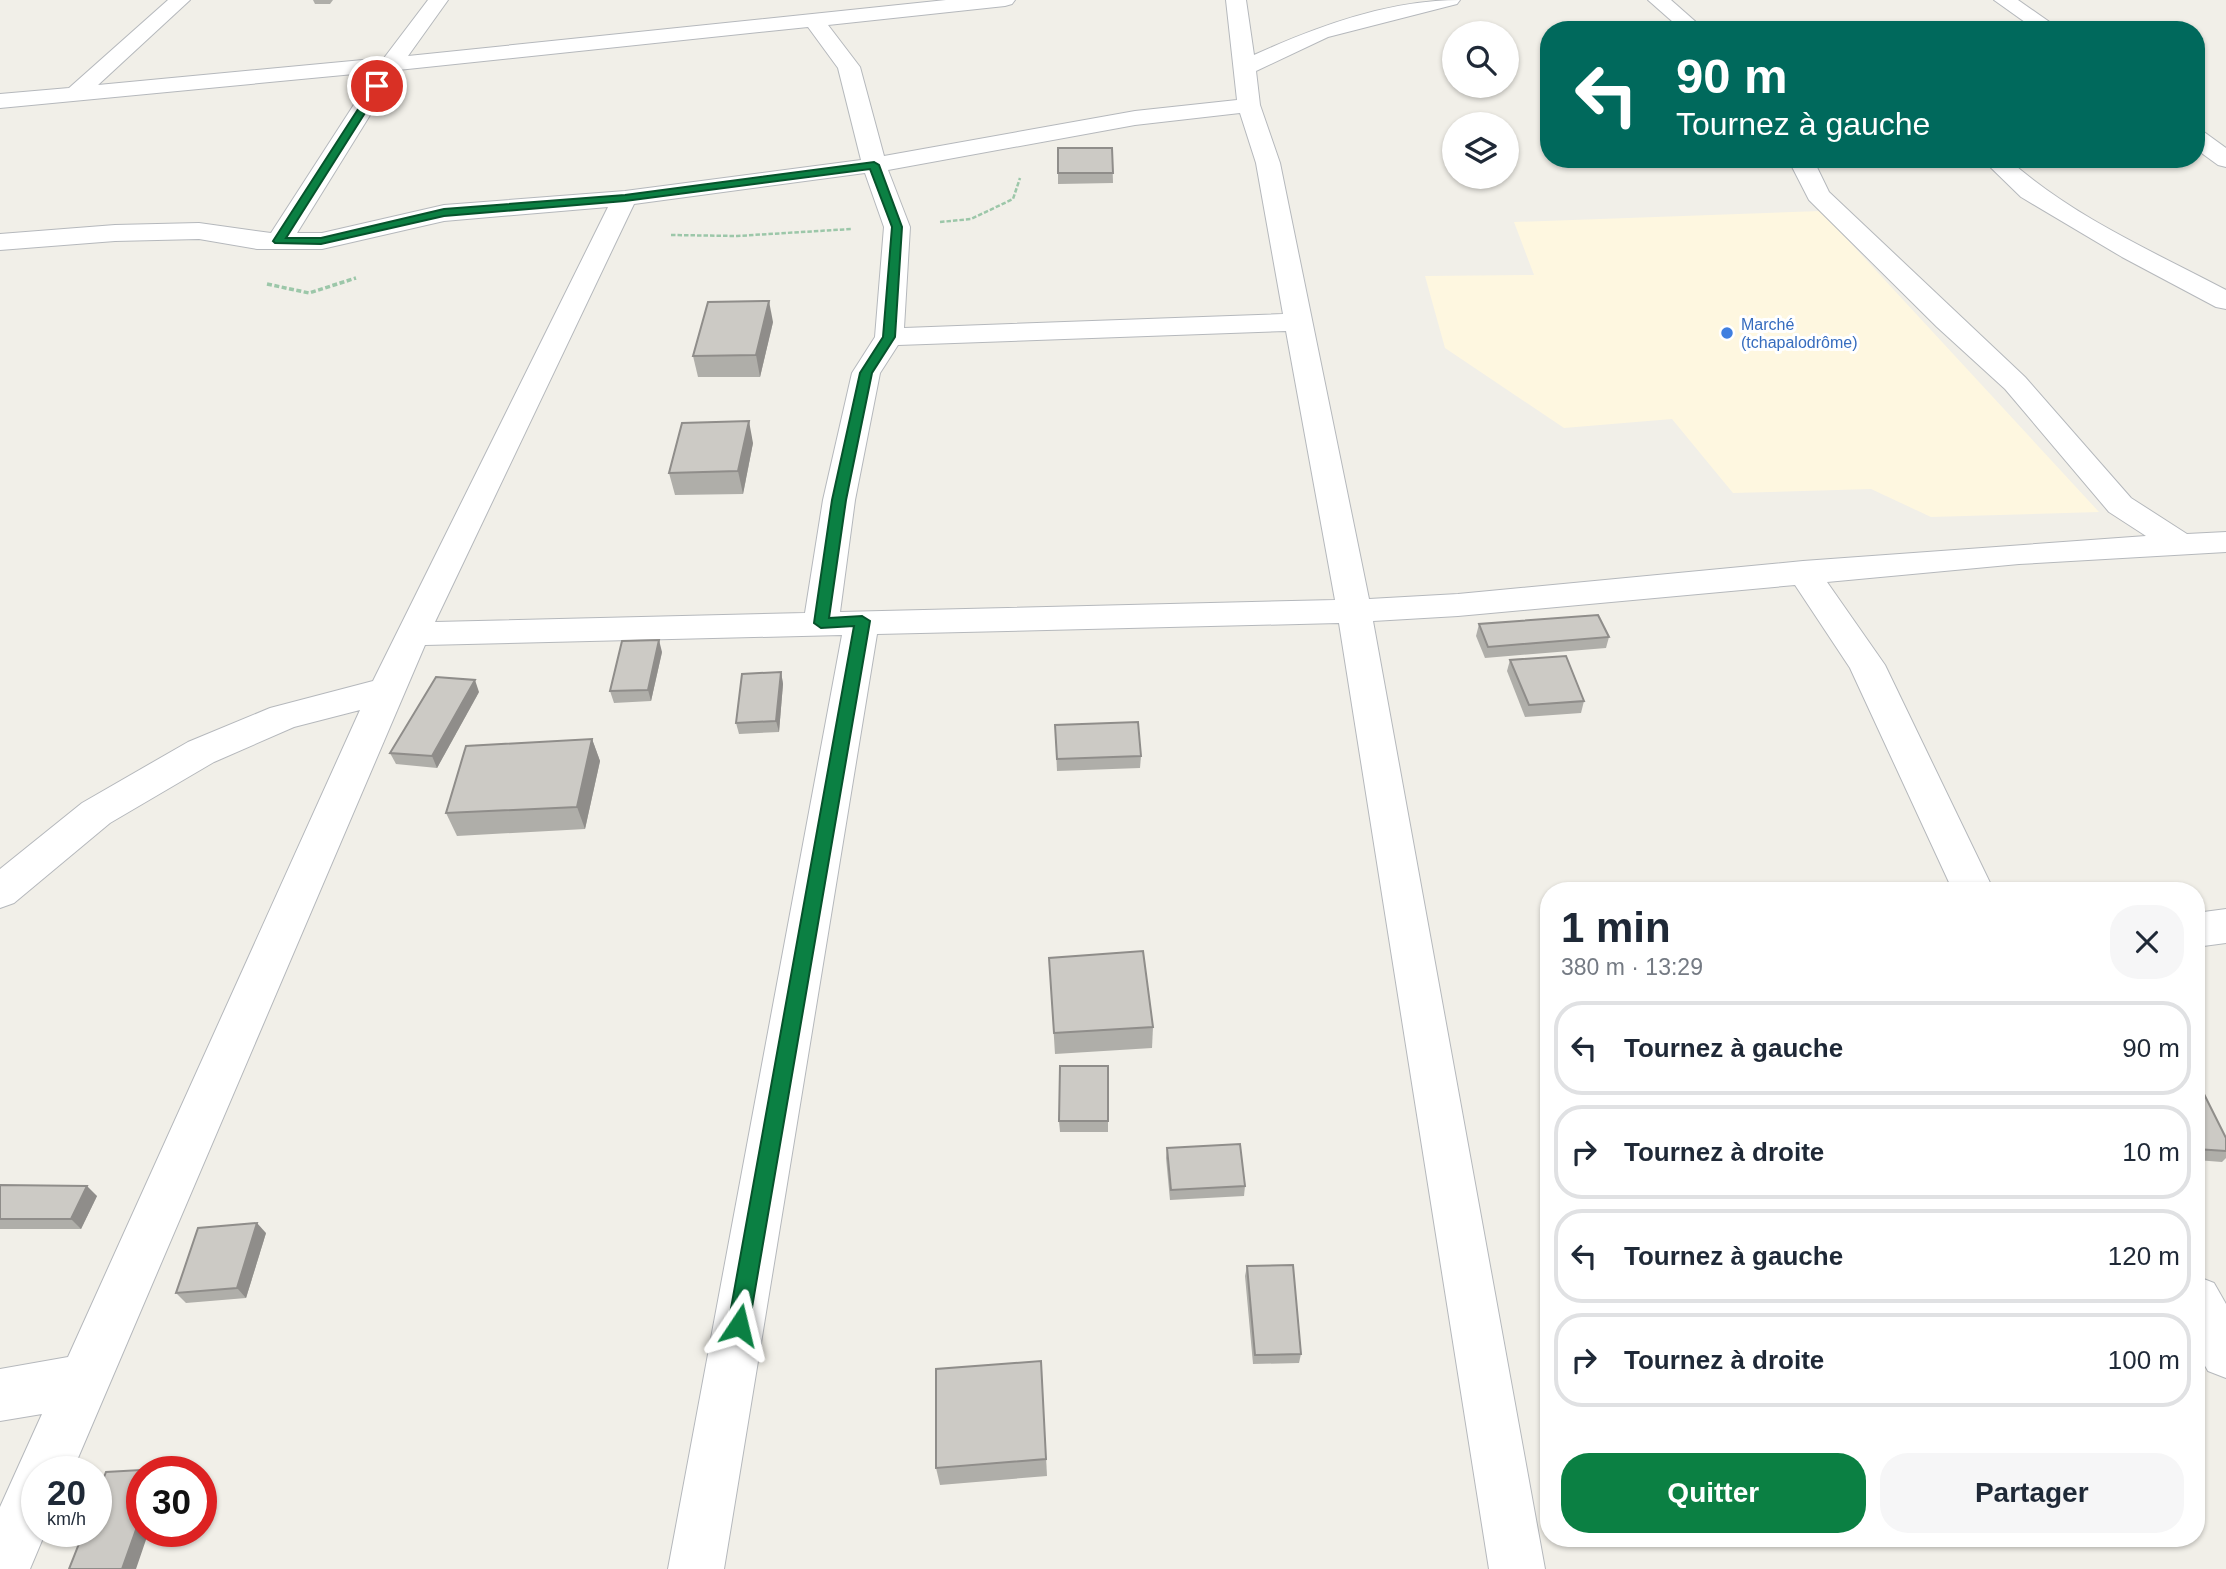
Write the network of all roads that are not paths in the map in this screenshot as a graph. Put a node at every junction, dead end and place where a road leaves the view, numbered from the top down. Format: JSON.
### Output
{"nodes":[{"id":1,"x":180,"y":0,"type":"edge"},
{"id":2,"x":438,"y":0,"type":"edge"},
{"id":3,"x":1005,"y":0,"type":"edge"},
{"id":4,"x":1236,"y":0,"type":"edge"},
{"id":5,"x":1450,"y":0,"type":"edge"},
{"id":6,"x":1658,"y":0,"type":"edge"},
{"id":7,"x":2004,"y":0,"type":"edge"},
{"id":8,"x":726,"y":8,"type":"dead end"},
{"id":9,"x":814,"y":21,"type":"junction"},
{"id":10,"x":1684,"y":21,"type":"edge"},
{"id":11,"x":2036,"y":21,"type":"edge"},
{"id":12,"x":746,"y":26,"type":"junction"},
{"id":13,"x":391,"y":64,"type":"junction"},
{"id":14,"x":1247,"y":67,"type":"junction"},
{"id":15,"x":75,"y":94,"type":"junction"},
{"id":16,"x":0,"y":101,"type":"edge"},
{"id":17,"x":1249,"y":105,"type":"junction"},
{"id":18,"x":2205,"y":144,"type":"edge"},
{"id":19,"x":2226,"y":159,"type":"edge"},
{"id":20,"x":874,"y":165,"type":"junction"},
{"id":21,"x":1807,"y":168,"type":"edge"},
{"id":22,"x":2004,"y":168,"type":"edge"},
{"id":23,"x":625,"y":198,"type":"junction"},
{"id":24,"x":279,"y":241,"type":"junction"},
{"id":25,"x":0,"y":242,"type":"edge"},
{"id":26,"x":2226,"y":301,"type":"edge"},
{"id":27,"x":1299,"y":322,"type":"junction"},
{"id":28,"x":889,"y":337,"type":"junction"},
{"id":29,"x":2226,"y":542,"type":"edge"},
{"id":30,"x":2180,"y":544,"type":"junction"},
{"id":31,"x":1803,"y":572,"type":"junction"},
{"id":32,"x":1354,"y":611,"type":"junction"},
{"id":33,"x":842,"y":622,"type":"junction"},
{"id":34,"x":411,"y":634,"type":"junction"},
{"id":35,"x":387,"y":690,"type":"junction"},
{"id":36,"x":1970,"y":882,"type":"edge"},
{"id":37,"x":0,"y":892,"type":"edge"},
{"id":38,"x":2226,"y":926,"type":"edge"},
{"id":39,"x":2205,"y":929,"type":"edge"},
{"id":40,"x":2205,"y":1316,"type":"edge"},
{"id":41,"x":2226,"y":1353,"type":"edge"},
{"id":42,"x":84,"y":1380,"type":"junction"},
{"id":43,"x":0,"y":1395,"type":"edge"},
{"id":44,"x":51,"y":1456,"type":"edge"},
{"id":45,"x":21,"y":1524,"type":"edge"},
{"id":46,"x":1,"y":1569,"type":"edge"},
{"id":47,"x":696,"y":1569,"type":"edge"},
{"id":48,"x":1517,"y":1569,"type":"edge"}],
"edges":[{"from":1,"to":15,"type":"street"},
{"from":2,"to":13,"type":"street"},
{"from":3,"to":9,"type":"street"},
{"from":4,"to":14,"type":"street"},
{"from":5,"to":14,"type":"street"},
{"from":6,"to":10,"type":"street"},
{"from":7,"to":11,"type":"street"},
{"from":8,"to":12,"type":"street"},
{"from":9,"to":12,"type":"street"},
{"from":9,"to":20,"type":"street"},
{"from":12,"to":13,"type":"street"},
{"from":13,"to":15,"type":"street"},
{"from":13,"to":24,"type":"street"},
{"from":14,"to":17,"type":"street"},
{"from":15,"to":16,"type":"street"},
{"from":17,"to":20,"type":"street"},
{"from":17,"to":27,"type":"street"},
{"from":18,"to":19,"type":"street"},
{"from":20,"to":23,"type":"street"},
{"from":20,"to":28,"type":"street"},
{"from":21,"to":30,"type":"street"},
{"from":22,"to":26,"type":"street"},
{"from":23,"to":24,"type":"street"},
{"from":23,"to":34,"type":"street"},
{"from":24,"to":25,"type":"street"},
{"from":27,"to":28,"type":"street"},
{"from":27,"to":32,"type":"street"},
{"from":28,"to":33,"type":"street"},
{"from":29,"to":30,"type":"street"},
{"from":30,"to":31,"type":"street"},
{"from":31,"to":32,"type":"street"},
{"from":31,"to":36,"type":"street"},
{"from":32,"to":33,"type":"street"},
{"from":32,"to":48,"type":"street"},
{"from":33,"to":34,"type":"street"},
{"from":33,"to":47,"type":"street"},
{"from":34,"to":35,"type":"street"},
{"from":35,"to":37,"type":"street"},
{"from":35,"to":42,"type":"street"},
{"from":38,"to":39,"type":"street"},
{"from":40,"to":41,"type":"street"},
{"from":42,"to":43,"type":"street"},
{"from":42,"to":44,"type":"street"},
{"from":45,"to":46,"type":"street"}]}
